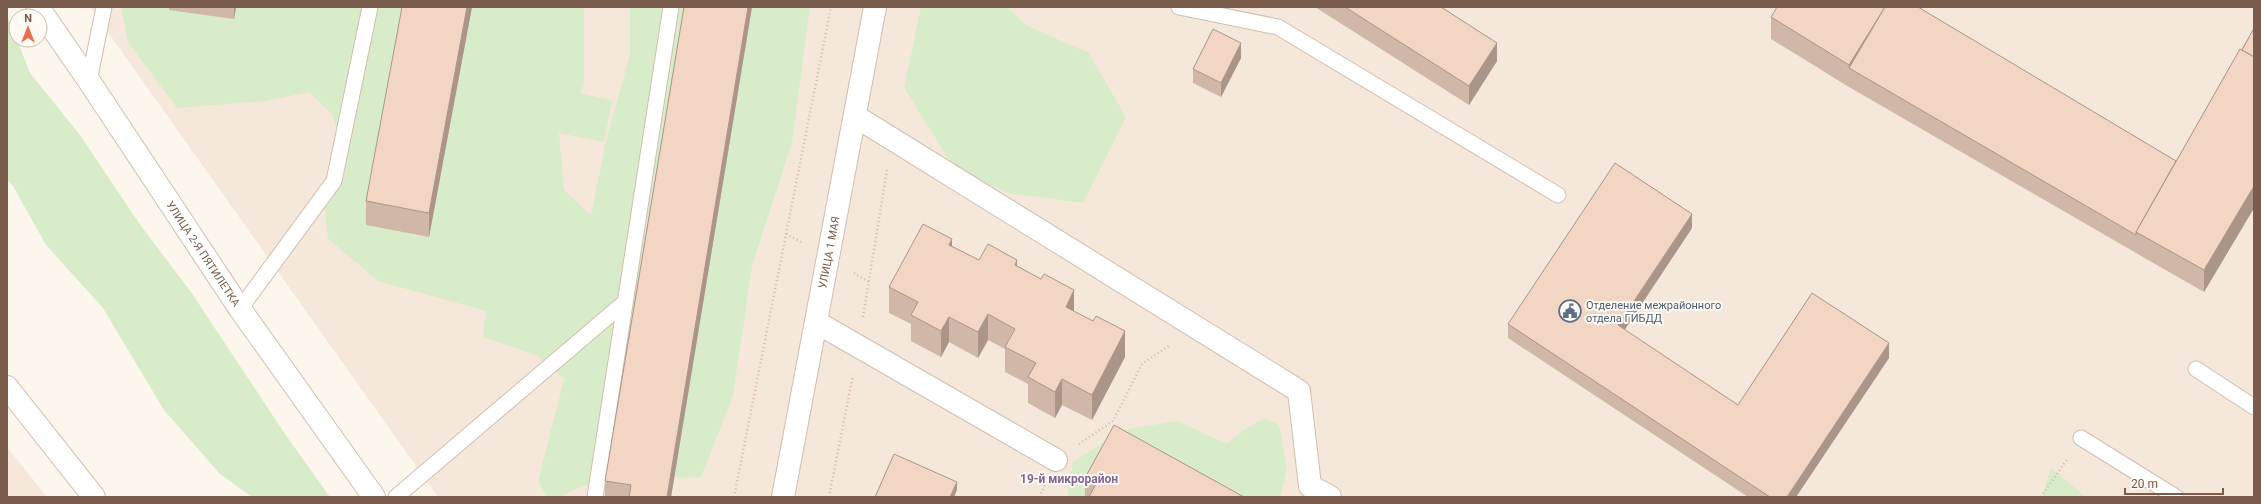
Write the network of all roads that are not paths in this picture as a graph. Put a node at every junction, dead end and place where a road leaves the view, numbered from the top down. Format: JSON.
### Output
{"nodes":[{"id":1,"x":104,"y":7,"type":"edge"},
{"id":2,"x":370,"y":7,"type":"edge"},
{"id":3,"x":671,"y":7,"type":"edge"},
{"id":4,"x":875,"y":7,"type":"edge"},
{"id":5,"x":1179,"y":7,"type":"edge"},
{"id":6,"x":48,"y":20,"type":"edge"},
{"id":7,"x":89,"y":81,"type":"junction"},
{"id":8,"x":855,"y":116,"type":"junction"},
{"id":9,"x":1558,"y":195,"type":"dead end"},
{"id":10,"x":625,"y":302,"type":"junction"},
{"id":11,"x":240,"y":309,"type":"junction"},
{"id":12,"x":816,"y":322,"type":"junction"},
{"id":13,"x":2196,"y":369,"type":"dead end"},
{"id":14,"x":7,"y":387,"type":"edge"},
{"id":15,"x":2254,"y":407,"type":"edge"},
{"id":16,"x":2081,"y":438,"type":"road end"},
{"id":17,"x":1056,"y":460,"type":"road end"},
{"id":18,"x":1306,"y":491,"type":"edge"},
{"id":19,"x":94,"y":497,"type":"edge"},
{"id":20,"x":374,"y":497,"type":"edge"},
{"id":21,"x":396,"y":497,"type":"edge"},
{"id":22,"x":594,"y":497,"type":"edge"},
{"id":23,"x":783,"y":497,"type":"edge"},
{"id":24,"x":1330,"y":497,"type":"edge"},
{"id":25,"x":2176,"y":497,"type":"edge"}],
"edges":[{"from":1,"to":7,"type":"lane"},
{"from":2,"to":11,"type":"lane"},
{"from":3,"to":10,"type":"lane"},
{"from":4,"to":8,"type":"street","name":"УЛИЦА 1 МАЯ"},
{"from":5,"to":9,"type":"lane"},
{"from":6,"to":7,"type":"street","name":"УЛИЦА 2-Я ПЯТИЛЕТКА"},
{"from":7,"to":11,"type":"street","name":"УЛИЦА 2-Я ПЯТИЛЕТКА"},
{"from":8,"to":12,"type":"street","name":"УЛИЦА 1 МАЯ"},
{"from":8,"to":18,"type":"street"},
{"from":10,"to":21,"type":"lane"},
{"from":10,"to":22,"type":"lane"},
{"from":11,"to":20,"type":"street","name":"УЛИЦА 2-Я ПЯТИЛЕТКА"},
{"from":12,"to":17,"type":"street"},
{"from":12,"to":23,"type":"street","name":"УЛИЦА 1 МАЯ"},
{"from":13,"to":15,"type":"lane"},
{"from":14,"to":19,"type":"street"},
{"from":16,"to":25,"type":"lane"},
{"from":18,"to":24,"type":"street"}]}
